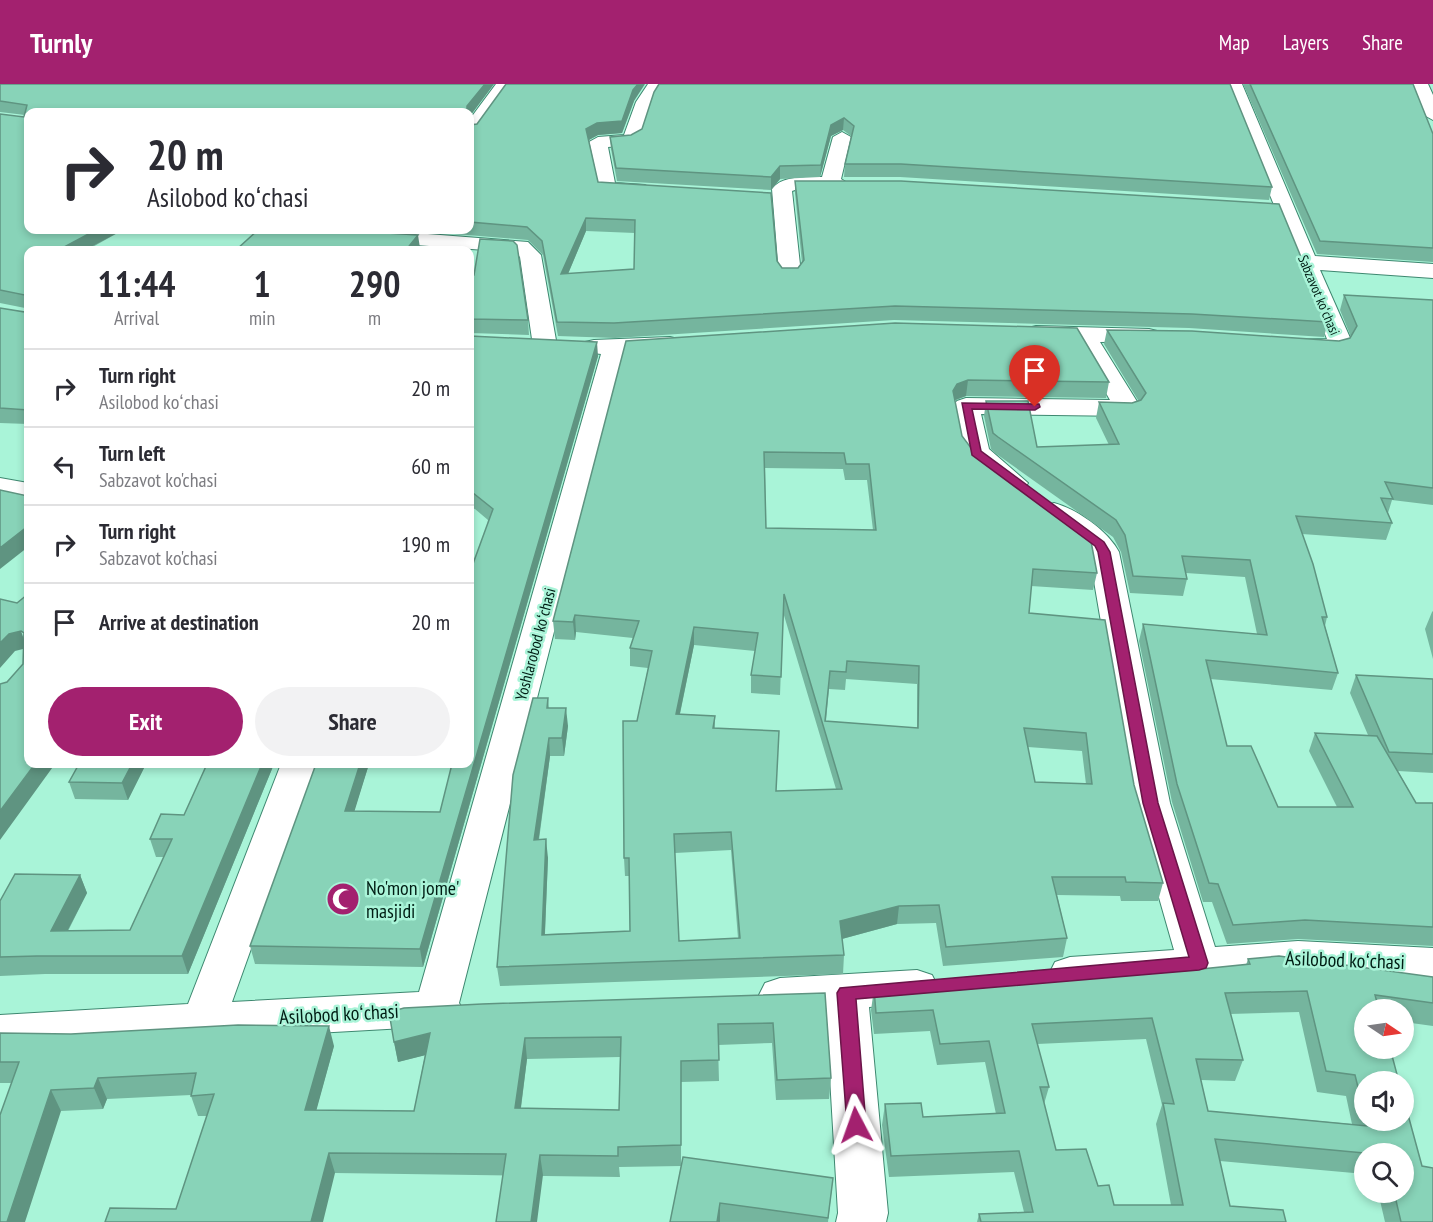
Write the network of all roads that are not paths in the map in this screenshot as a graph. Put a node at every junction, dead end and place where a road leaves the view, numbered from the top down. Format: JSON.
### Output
{"nodes":[{"id":1,"x":505,"y":84,"type":"edge"},
{"id":2,"x":656,"y":84,"type":"edge"},
{"id":3,"x":1234,"y":84,"type":"edge"},
{"id":4,"x":1420,"y":84,"type":"edge"},
{"id":5,"x":1433,"y":114,"type":"edge"},
{"id":6,"x":474,"y":125,"type":"edge"},
{"id":7,"x":842,"y":137,"type":"edge"},
{"id":8,"x":830,"y":184,"type":"junction"},
{"id":9,"x":853,"y":185,"type":"edge"},
{"id":10,"x":665,"y":192,"type":"edge"},
{"id":11,"x":759,"y":197,"type":"edge"},
{"id":12,"x":782,"y":199,"type":"junction"},
{"id":13,"x":1262,"y":207,"type":"edge"},
{"id":14,"x":1285,"y":209,"type":"junction"},
{"id":15,"x":404,"y":234,"type":"edge"},
{"id":16,"x":379,"y":236,"type":"edge"},
{"id":17,"x":1305,"y":262,"type":"junction"},
{"id":18,"x":1433,"y":271,"type":"edge"},
{"id":19,"x":790,"y":274,"type":"edge"},
{"id":20,"x":1017,"y":332,"type":"edge"},
{"id":21,"x":1084,"y":335,"type":"junction"},
{"id":22,"x":1166,"y":336,"type":"edge"},
{"id":23,"x":696,"y":342,"type":"edge"},
{"id":24,"x":1269,"y":343,"type":"edge"},
{"id":25,"x":513,"y":344,"type":"edge"},
{"id":26,"x":545,"y":346,"type":"junction"},
{"id":27,"x":615,"y":347,"type":"junction"},
{"id":28,"x":0,"y":486,"type":"edge"},
{"id":29,"x":24,"y":491,"type":"edge"},
{"id":30,"x":298,"y":768,"type":"edge"},
{"id":31,"x":1199,"y":963,"type":"junction"},
{"id":32,"x":1433,"y":964,"type":"edge"},
{"id":33,"x":1035,"y":977,"type":"edge"},
{"id":34,"x":952,"y":984,"type":"edge"},
{"id":35,"x":846,"y":993,"type":"junction"},
{"id":36,"x":741,"y":997,"type":"edge"},
{"id":37,"x":455,"y":1007,"type":"joint"},
{"id":38,"x":203,"y":1021,"type":"junction"},
{"id":39,"x":0,"y":1033,"type":"edge"},
{"id":40,"x":861,"y":1222,"type":"edge"}],
"edges":[{"from":1,"to":6,"type":"street"},
{"from":2,"to":10,"type":"street"},
{"from":3,"to":14,"type":"street","name":"Sabzavot koʻchasi"},
{"from":4,"to":5,"type":"street"},
{"from":7,"to":8,"type":"street"},
{"from":8,"to":9,"type":"street"},
{"from":8,"to":12,"type":"street"},
{"from":11,"to":12,"type":"street"},
{"from":12,"to":19,"type":"street"},
{"from":13,"to":14,"type":"street"},
{"from":14,"to":17,"type":"street","name":"Sabzavot koʻchasi"},
{"from":15,"to":16,"type":"street"},
{"from":15,"to":26,"type":"street"},
{"from":17,"to":18,"type":"street"},
{"from":17,"to":24,"type":"street","name":"Sabzavot koʻchasi"},
{"from":20,"to":21,"type":"street"},
{"from":21,"to":22,"type":"street"},
{"from":21,"to":31,"type":"street"},
{"from":23,"to":27,"type":"street"},
{"from":25,"to":26,"type":"street"},
{"from":26,"to":27,"type":"street"},
{"from":27,"to":37,"type":"street","name":"Yoshlarobod koʻchasi"},
{"from":28,"to":29,"type":"street"},
{"from":30,"to":38,"type":"street"},
{"from":31,"to":32,"type":"street","name":"Asilobod koʻchasi"},
{"from":31,"to":33,"type":"street","name":"Asilobod koʻchasi"},
{"from":34,"to":35,"type":"street"},
{"from":35,"to":36,"type":"street"},
{"from":35,"to":40,"type":"street"},
{"from":37,"to":38,"type":"street","name":"Asilobod koʻchasi"},
{"from":38,"to":39,"type":"street","name":"Asilobod koʻchasi"}]}
